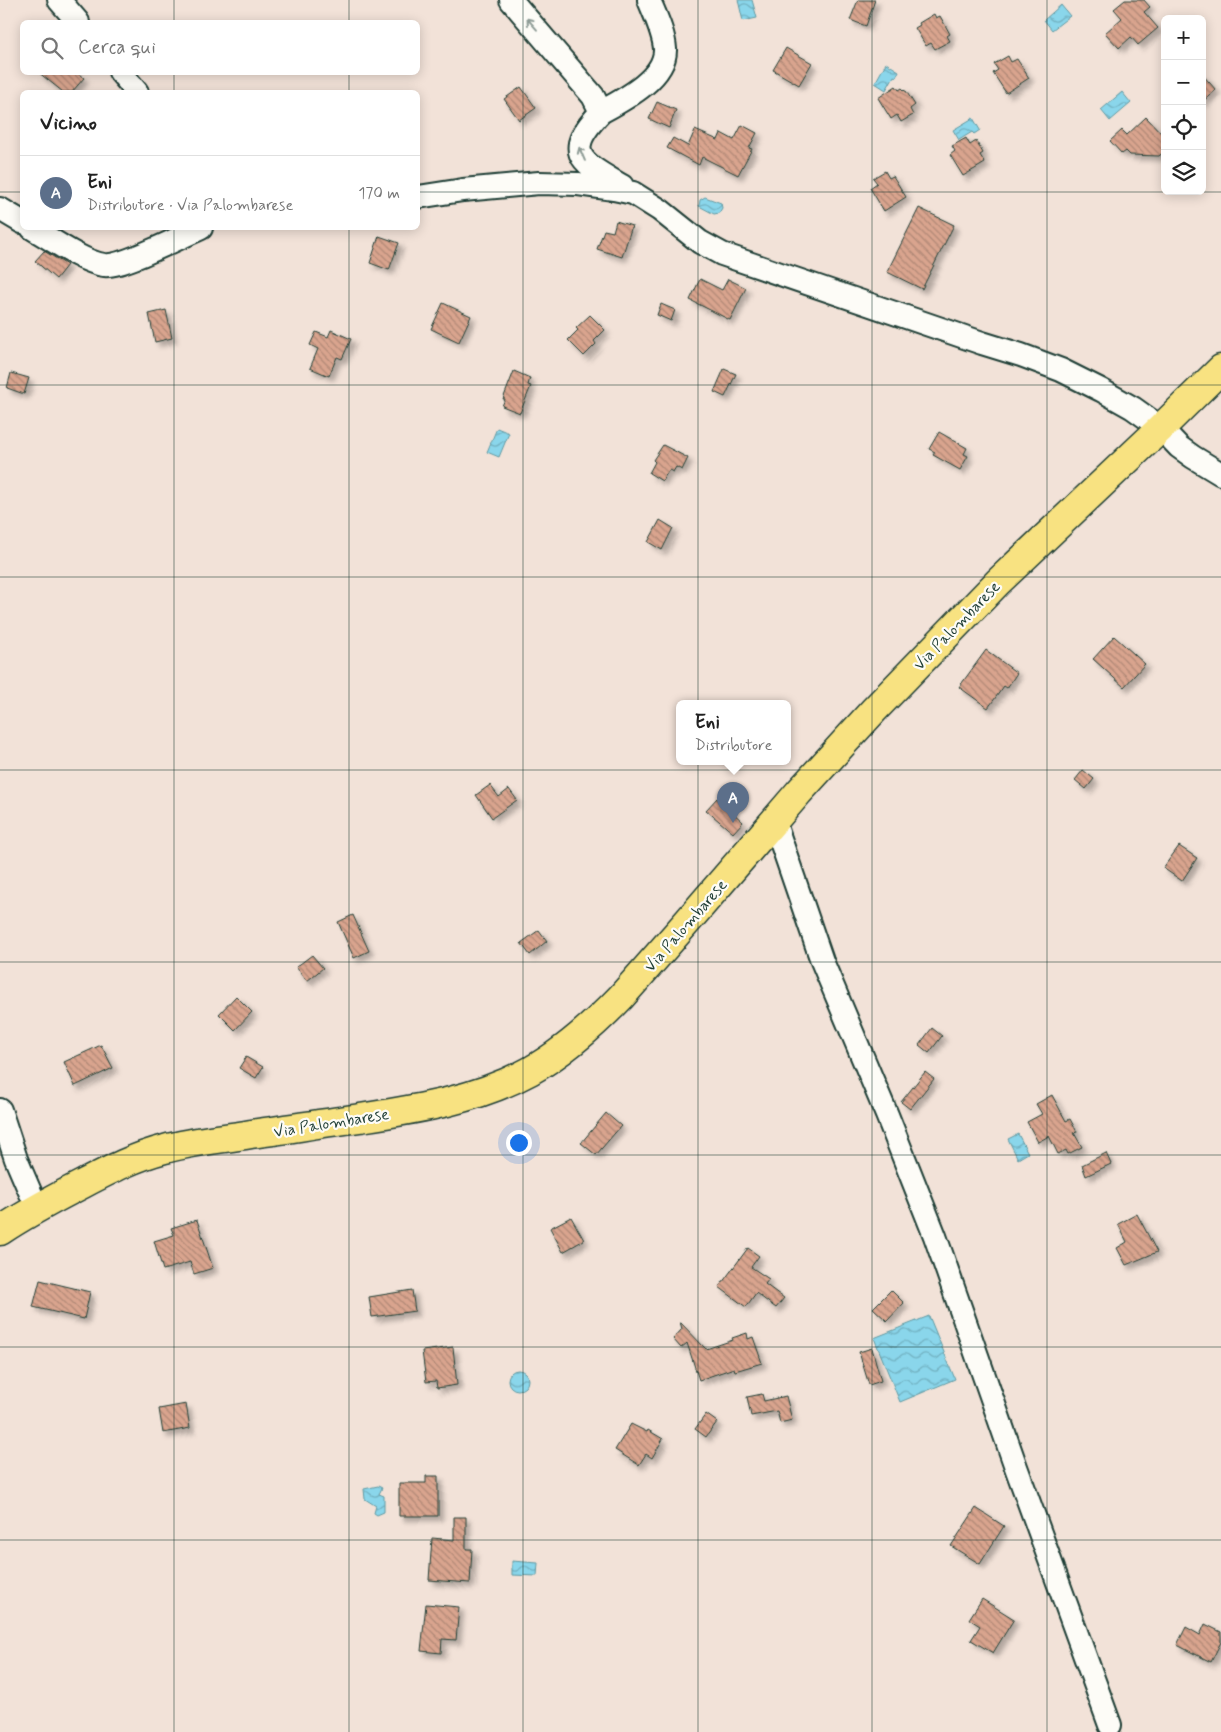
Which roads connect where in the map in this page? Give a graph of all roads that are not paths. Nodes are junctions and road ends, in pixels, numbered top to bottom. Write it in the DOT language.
graph roads {
  1 [pos="59,0"];
  2 [pos="511,0"];
  3 [pos="649,0"];
  4 [pos="76,20"];
  5 [pos="123,75"];
  6 [pos="135,90"];
  7 [pos="601,112"];
  8 [pos="633,193"];
  9 [pos="420,196"];
  10 [pos="0,209"];
  11 [pos="20,221"];
  12 [pos="36,230"];
  13 [pos="196,230"];
  14 [pos="1221,369"];
  15 [pos="1162,428"];
  16 [pos="1221,474"];
  17 [pos="774,820"];
  18 [pos="0,1110"];
  19 [pos="37,1208"];
  20 [pos="2,1226"];
  21 [pos="1110,1725"];
  1 -- 4 [label="street"];
  7 -- 2 [label="street, one-way"];
  3 -- 7 [label="street"];
  5 -- 6 [label="street"];
  8 -- 7 [label="street, one-way"];
  8 -- 9 [label="street"];
  8 -- 15 [label="street"];
  10 -- 11 [label="street"];
  12 -- 13 [label="street"];
  14 -- 15 [label="main road, Via Palombarese"];
  15 -- 16 [label="street"];
  15 -- 17 [label="main road, Via Palombarese"];
  17 -- 19 [label="main road, Via Palombarese"];
  17 -- 21 [label="street"];
  18 -- 19 [label="street"];
  19 -- 20 [label="main road, Via Palombarese"];
}
